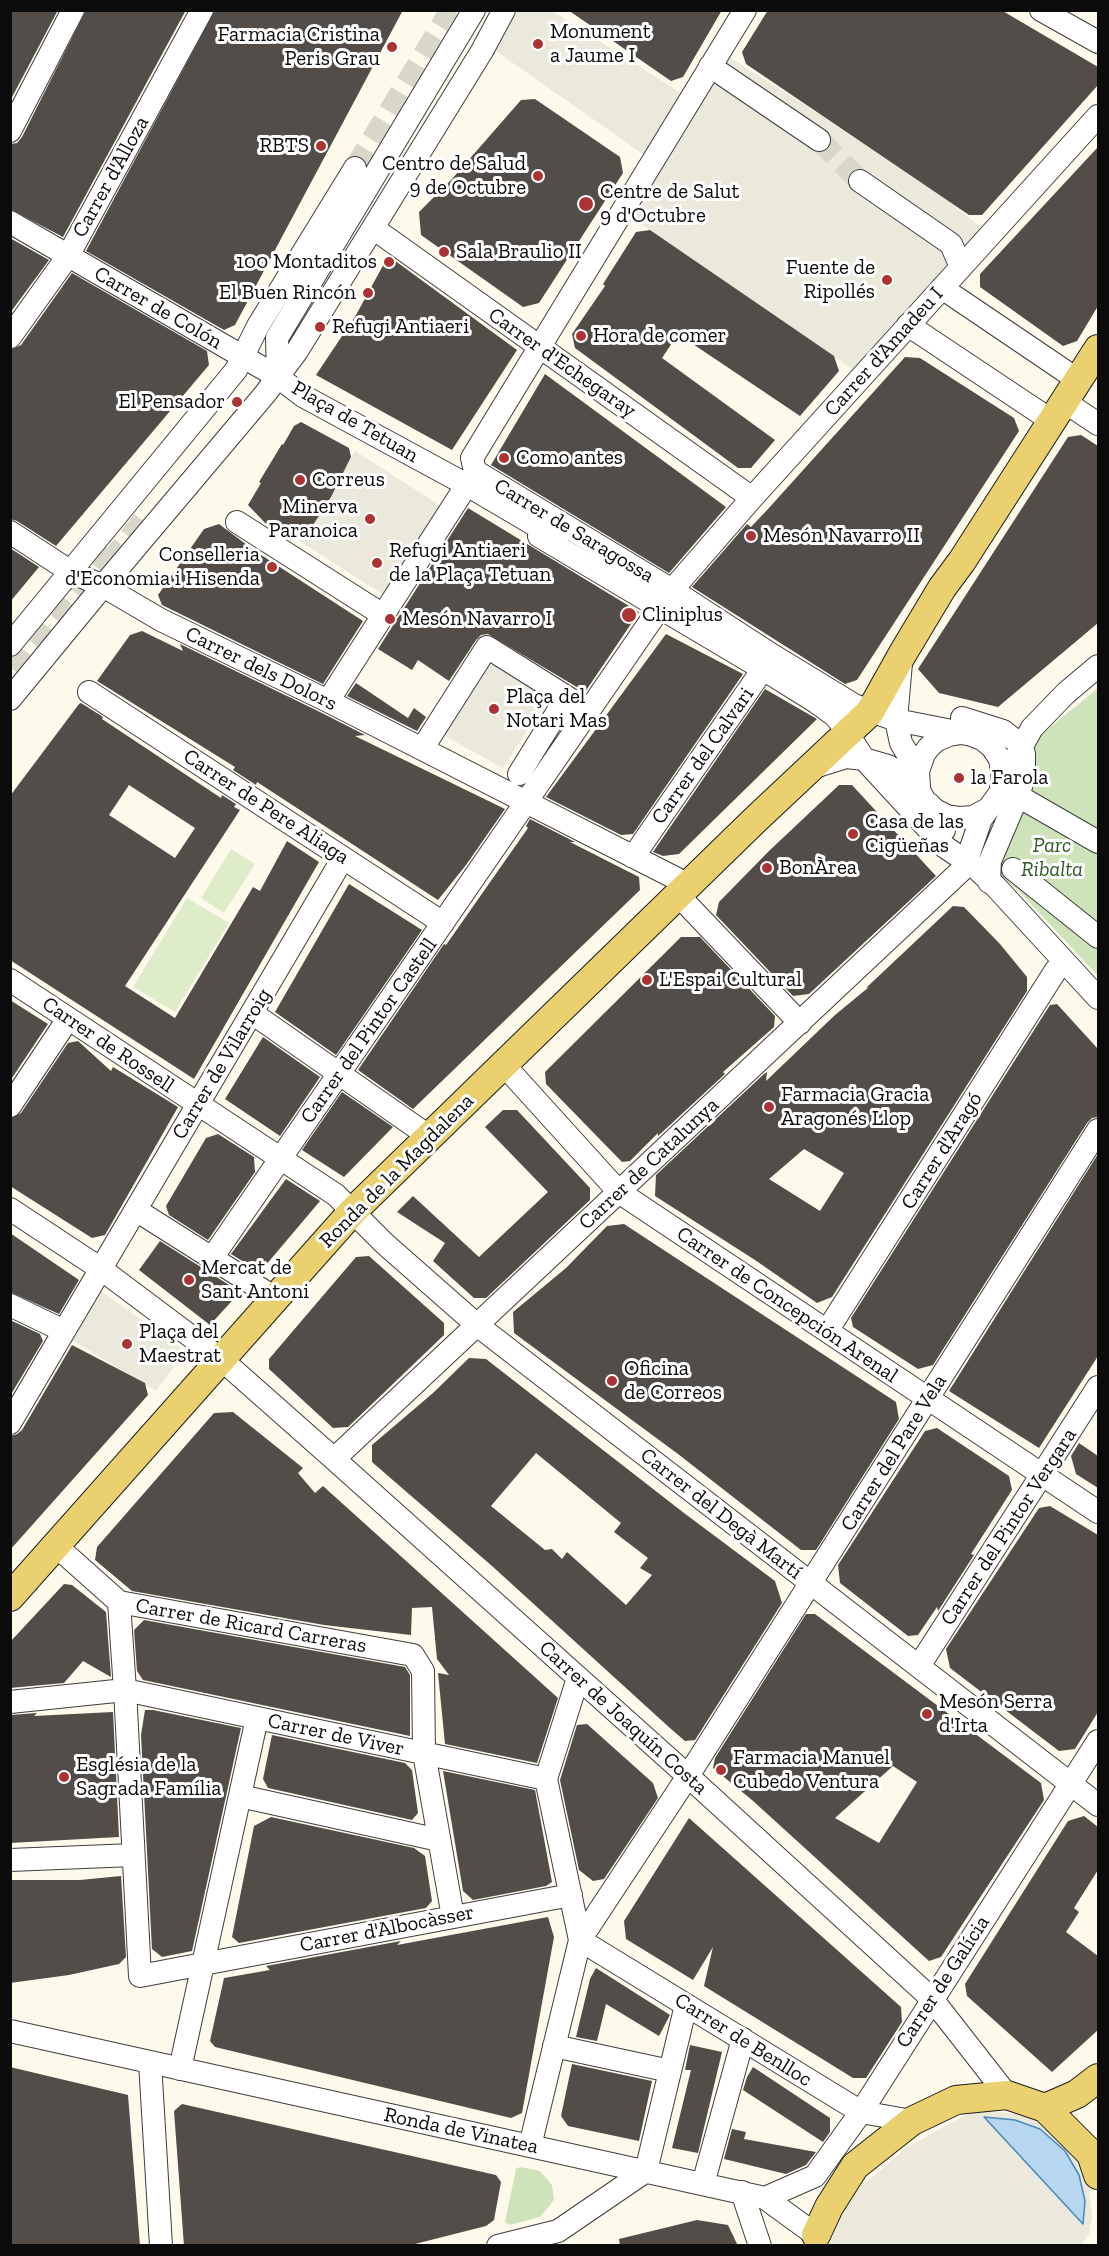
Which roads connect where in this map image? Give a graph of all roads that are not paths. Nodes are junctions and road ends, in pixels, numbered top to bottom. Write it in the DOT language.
graph roads {
  1 [pos="73,10"];
  2 [pos="202,10"];
  3 [pos="474,10"];
  4 [pos="504,10"];
  5 [pos="745,10"];
  6 [pos="1041,10"];
  7 [pos="1098,42"];
  8 [pos="711,66"];
  9 [pos="1098,116"];
  10 [pos="10,131"];
  11 [pos="819,140"];
  12 [pos="356,168"];
  13 [pos="860,181"];
  14 [pos="10,222"];
  15 [pos="373,228"];
  16 [pos="68,256"];
  17 [pos="961,267"];
  18 [pos="942,288"];
  19 [pos="290,296"];
  20 [pos="319,315"];
  21 [pos="908,325"];
  22 [pos="10,337"];
  23 [pos="540,346"];
  24 [pos="1098,349"];
  25 [pos="243,357"];
  26 [pos="278,377"];
  27 [pos="1065,401"];
  28 [pos="203,411"];
  29 [pos="1098,424"];
  30 [pos="230,436"];
  31 [pos="171,450"];
  32 [pos="199,472"];
  33 [pos="469,476"];
  34 [pos="752,498"];
  35 [pos="237,522"];
  36 [pos="10,532"];
  37 [pos="71,572"];
  38 [pos="103,586"];
  39 [pos="665,600"];
  40 [pos="383,615"];
  41 [pos="10,645"];
  42 [pos="768,662"];
  43 [pos="1098,666"];
  44 [pos="89,692"];
  45 [pos="10,699"];
  46 [pos="328,701"];
  47 [pos="587,714"];
  48 [pos="887,714"];
  49 [pos="848,733"];
  50 [pos="961,733"];
  51 [pos="557,734"];
  52 [pos="1021,745"];
  53 [pos="422,749"];
  54 [pos="864,759"];
  55 [pos="810,768"];
  56 [pos="519,774"];
  57 [pos="921,786"];
  58 [pos="521,800"];
  59 [pos="1001,800"];
  60 [pos="1098,842"];
  61 [pos="633,857"];
  62 [pos="343,858"];
  63 [pos="964,863"];
  64 [pos="1013,869"];
  65 [pos="990,882"];
  66 [pos="683,890"];
  67 [pos="443,923"];
  68 [pos="1098,936"];
  69 [pos="1056,970"];
  70 [pos="10,980"];
  71 [pos="1098,998"];
  72 [pos="252,1013"];
  73 [pos="1098,1016"];
  74 [pos="68,1019"];
  75 [pos="800,1023"];
  76 [pos="504,1065"];
  77 [pos="339,1074"];
  78 [pos="198,1105"];
  79 [pos="10,1106"];
  80 [pos="1098,1130"];
  81 [pos="430,1137"];
  82 [pos="281,1159"];
  83 [pos="619,1192"];
  84 [pos="10,1209"];
  85 [pos="136,1210"];
  86 [pos="352,1212"];
  87 [pos="212,1258"];
  88 [pos="101,1269"];
  89 [pos="275,1298"];
  90 [pos="10,1305"];
  91 [pos="477,1325"];
  92 [pos="64,1331"];
  93 [pos="827,1331"];
  94 [pos="221,1359"];
  95 [pos="1098,1387"];
  96 [pos="928,1399"];
  97 [pos="10,1423"];
  98 [pos="334,1459"];
  99 [pos="1043,1475"];
  100 [pos="1098,1512"];
  101 [pos="55,1545"];
  102 [pos="811,1583"];
  103 [pos="10,1597"];
  104 [pos="119,1602"];
  105 [pos="919,1666"];
  106 [pos="578,1678"];
  107 [pos="125,1690"];
  108 [pos="10,1702"];
  109 [pos="257,1718"];
  110 [pos="1098,1741"];
  111 [pos="424,1753"];
  112 [pos="688,1776"];
  113 [pos="546,1779"];
  114 [pos="1071,1784"];
  115 [pos="240,1796"];
  116 [pos="1098,1805"];
  117 [pos="439,1840"];
  118 [pos="133,1855"];
  119 [pos="10,1860"];
  120 [pos="571,1895"];
  121 [pos="453,1917"];
  122 [pos="580,1940"];
  123 [pos="203,1964"];
  124 [pos="932,1999"];
  125 [pos="686,2005"];
  126 [pos="10,2031"];
  127 [pos="743,2039"];
  128 [pos="554,2046"];
  129 [pos="150,2062"];
  130 [pos="180,2068"];
  131 [pos="670,2071"];
  132 [pos="1098,2078"];
  133 [pos="1007,2095"];
  134 [pos="1045,2108"];
  135 [pos="861,2112"];
  136 [pos="912,2121"];
  137 [pos="530,2146"];
  138 [pos="1096,2154"];
  139 [pos="646,2171"];
  140 [pos="703,2184"];
  141 [pos="742,2192"];
  142 [pos="765,2198"];
  143 [pos="816,2241"];
  144 [pos="161,2246"];
  145 [pos="498,2246"];
  146 [pos="760,2246"];
  1 -- 10 [label="street"];
  2 -- 16 [label="street, Carrer d'Alloza"];
  3 -- 19 [label="street"];
  4 -- 15 [label="street"];
  5 -- 8 [label="street"];
  6 -- 7 [label="street"];
  8 -- 11 [label="street"];
  8 -- 23 [label="street"];
  9 -- 17 [label="street, Carrer d'Amadeu I"];
  12 -- 19 [label="street"];
  13 -- 17 [label="street"];
  14 -- 16 [label="street, Carrer de Colón"];
  15 -- 20 [label="street"];
  15 -- 23 [label="street, Carrer d'Echegaray"];
  16 -- 22 [label="street, Carrer d'Alloza"];
  16 -- 25 [label="street, Carrer de Colón"];
  17 -- 18 [label="street, Carrer d'Amadeu I"];
  18 -- 21 [label="street, Carrer d'Amadeu I"];
  18 -- 27 [label="street"];
  19 -- 20 [label="street"];
  19 -- 25 [label="street"];
  19 -- 26 [label="street"];
  20 -- 26 [label="street"];
  21 -- 27 [label="street"];
  21 -- 34 [label="street, Carrer d'Amadeu I"];
  23 -- 33 [label="street"];
  23 -- 34 [label="street, Carrer d'Echegaray"];
  24 -- 27 [label="main road, Ronda de la Magdalena"];
  25 -- 26 [label="street, Carrer de Colón"];
  25 -- 28 [label="street"];
  26 -- 30 [label="street"];
  26 -- 33 [label="street, Plaça de Tetuan"];
  27 -- 29 [label="street"];
  27 -- 48 [label="main road, Ronda de la Magdalena"];
  28 -- 30 [label="street"];
  28 -- 31 [label="street"];
  30 -- 32 [label="street"];
  31 -- 32 [label="street"];
  31 -- 37 [label="street"];
  32 -- 38 [label="street"];
  33 -- 39 [label="street, Carrer de Saragossa"];
  33 -- 40 [label="street"];
  34 -- 39 [label="street, Carrer d'Amadeu I"];
  35 -- 40 [label="street"];
  36 -- 37 [label="street, Carrer dels Dolors"];
  37 -- 38 [label="street, Carrer dels Dolors"];
  37 -- 41 [label="street"];
  38 -- 45 [label="street"];
  38 -- 46 [label="street, Carrer dels Dolors"];
  39 -- 42 [label="street, Carrer de Saragossa"];
  39 -- 47 [label="street, Carrer d'Amadeu I"];
  40 -- 46 [label="street"];
  42 -- 48 [label="street, Carrer de Saragossa"];
  42 -- 49 [label="street, Carrer de Saragossa"];
  42 -- 61 [label="street, Carrer del Calvari"];
  43 -- 52 [label="street"];
  44 -- 62 [label="street, Carrer de Pere Aliaga"];
  46 -- 53 [label="street, Carrer dels Dolors"];
  47 -- 53 [label="street"];
  47 -- 56 [label="street"];
  47 -- 58 [label="street, Carrer d'Amadeu I"];
  48 -- 49 [label="main road, Ronda de la Magdalena"];
  48 -- 50 [label="street"];
  48 -- 52 [label="street"];
  48 -- 57 [label="street"];
  49 -- 54 [label="street, Carrer de Saragossa"];
  49 -- 55 [label="main road, Ronda de la Magdalena"];
  50 -- 57 [label="street"];
  50 -- 59 [label="street"];
  51 -- 58 [label="street"];
  52 -- 59 [label="street"];
  53 -- 58 [label="street"];
  54 -- 55 [label="street, Ronda de la Magdalena"];
  54 -- 57 [label="street"];
  54 -- 63 [label="street, Carrer de Saragossa"];
  55 -- 66 [label="main road, Ronda de la Magdalena"];
  57 -- 59 [label="street"];
  57 -- 63 [label="street"];
  58 -- 61 [label="street"];
  58 -- 67 [label="street, Carrer del Pintor Castell"];
  59 -- 60 [label="street"];
  59 -- 63 [label="street"];
  59 -- 65 [label="street"];
  61 -- 66 [label="street"];
  62 -- 67 [label="street, Carrer de Pere Aliaga"];
  62 -- 72 [label="street, Carrer de Vilarroig"];
  63 -- 65 [label="street"];
  63 -- 69 [label="street"];
  63 -- 75 [label="street, Carrer de Catalunya"];
  64 -- 68 [label="street"];
  65 -- 71 [label="street"];
  66 -- 75 [label="street"];
  66 -- 76 [label="main road, Ronda de la Magdalena"];
  67 -- 77 [label="street, Carrer del Pintor Castell"];
  69 -- 73 [label="street"];
  69 -- 93 [label="street, Carrer d'Aragó"];
  70 -- 74 [label="street, Carrer de Rossell"];
  72 -- 77 [label="street"];
  72 -- 78 [label="street, Carrer de Vilarroig"];
  74 -- 78 [label="street, Carrer de Rossell"];
  74 -- 79 [label="street"];
  75 -- 83 [label="street, Carrer de Catalunya"];
  76 -- 81 [label="main road, Ronda de la Magdalena"];
  76 -- 83 [label="street, Carrer de Concepción Arenal"];
  77 -- 81 [label="street"];
  77 -- 82 [label="street, Carrer del Pintor Castell"];
  78 -- 82 [label="street, Carrer de Rossell"];
  78 -- 85 [label="street, Carrer de Vilarroig"];
  80 -- 96 [label="street, Carrer del Pare Vela"];
  81 -- 86 [label="main road, Ronda de la Magdalena"];
  82 -- 86 [label="street, Carrer de Rossell"];
  82 -- 87 [label="street, Carrer del Pintor Castell"];
  83 -- 91 [label="street, Carrer de Catalunya"];
  83 -- 93 [label="street, Carrer de Concepción Arenal"];
  84 -- 88 [label="street"];
  85 -- 87 [label="street"];
  85 -- 88 [label="street, Carrer de Vilarroig"];
  86 -- 89 [label="main road, Ronda de la Magdalena"];
  86 -- 91 [label="street, Carrer del Degà Martí"];
  87 -- 89 [label="street"];
  88 -- 92 [label="street"];
  88 -- 94 [label="street"];
  89 -- 94 [label="main road, Ronda de la Magdalena"];
  90 -- 92 [label="street"];
  91 -- 98 [label="street, Carrer de Catalunya"];
  91 -- 102 [label="street, Carrer del Degà Martí"];
  92 -- 97 [label="street"];
  93 -- 96 [label="street, Carrer de Concepción Arenal"];
  94 -- 98 [label="street, Carrer de Joaquín Costa"];
  94 -- 101 [label="main road, Ronda de la Magdalena"];
  95 -- 99 [label="street, Carrer del Pintor Vergara"];
  96 -- 99 [label="street, Carrer de Concepción Arenal"];
  96 -- 102 [label="street, Carrer del Pare Vela"];
  98 -- 106 [label="street, Carrer de Joaquín Costa"];
  99 -- 100 [label="street, Carrer de Concepción Arenal"];
  99 -- 105 [label="street, Carrer del Pintor Vergara"];
  101 -- 103 [label="main road, Ronda de la Magdalena"];
  101 -- 104 [label="street, Carrer de Ricard Carreras"];
  102 -- 105 [label="street, Carrer del Degà Martí"];
  102 -- 112 [label="street, Carrer del Pare Vela"];
  104 -- 107 [label="street"];
  104 -- 111 [label="street, Carrer de Ricard Carreras"];
  105 -- 114 [label="street, Carrer del Degà Martí"];
  106 -- 112 [label="street, Carrer de Joaquín Costa"];
  106 -- 113 [label="street"];
  107 -- 108 [label="street, Carrer de Viver"];
  107 -- 109 [label="street, Carrer de Viver"];
  107 -- 118 [label="street"];
  109 -- 111 [label="street, Carrer de Viver"];
  109 -- 115 [label="street"];
  110 -- 114 [label="street, Carrer de Galícia"];
  111 -- 113 [label="street, Carrer de Viver"];
  111 -- 117 [label="street"];
  112 -- 122 [label="street"];
  112 -- 124 [label="street, Carrer de Joaquín Costa"];
  113 -- 120 [label="street"];
  114 -- 116 [label="street, Carrer del Degà Martí"];
  114 -- 124 [label="street, Carrer de Galícia"];
  115 -- 117 [label="street"];
  115 -- 123 [label="street"];
  117 -- 121 [label="street"];
  118 -- 119 [label="street"];
  118 -- 123 [label="street"];
  120 -- 121 [label="street, Carrer d'Albocàsser"];
  120 -- 122 [label="street"];
  121 -- 123 [label="street, Carrer d'Albocàsser"];
  122 -- 125 [label="street, Carrer de Benlloc"];
  122 -- 128 [label="street"];
  123 -- 130 [label="street"];
  124 -- 133 [label="street, Carrer de Joaquín Costa"];
  124 -- 135 [label="street, Carrer de Galícia"];
  125 -- 127 [label="street, Carrer de Benlloc"];
  125 -- 131 [label="street"];
  126 -- 129 [label="street, Ronda de Vinatea"];
  127 -- 135 [label="street, Carrer de Benlloc"];
  127 -- 140 [label="street"];
  128 -- 131 [label="street"];
  128 -- 137 [label="street"];
  129 -- 130 [label="street, Ronda de Vinatea"];
  129 -- 144 [label="street"];
  130 -- 137 [label="street, Ronda de Vinatea"];
  131 -- 139 [label="street"];
  132 -- 134 [label="main road"];
  133 -- 134 [label="main road"];
  133 -- 136 [label="main road"];
  134 -- 138 [label="main road"];
  135 -- 136 [label="street, Carrer de Benlloc"];
  135 -- 142 [label="street, Carrer de Galícia"];
  136 -- 143 [label="main road"];
  137 -- 139 [label="street, Ronda de Vinatea"];
  139 -- 140 [label="street, Ronda de Vinatea"];
  139 -- 145 [label="street"];
  140 -- 141 [label="street, Ronda de Vinatea"];
  141 -- 142 [label="street, Ronda de Vinatea"];
  141 -- 146 [label="street"];
  142 -- 143 [label="street, Ronda de Vinatea"];
}
